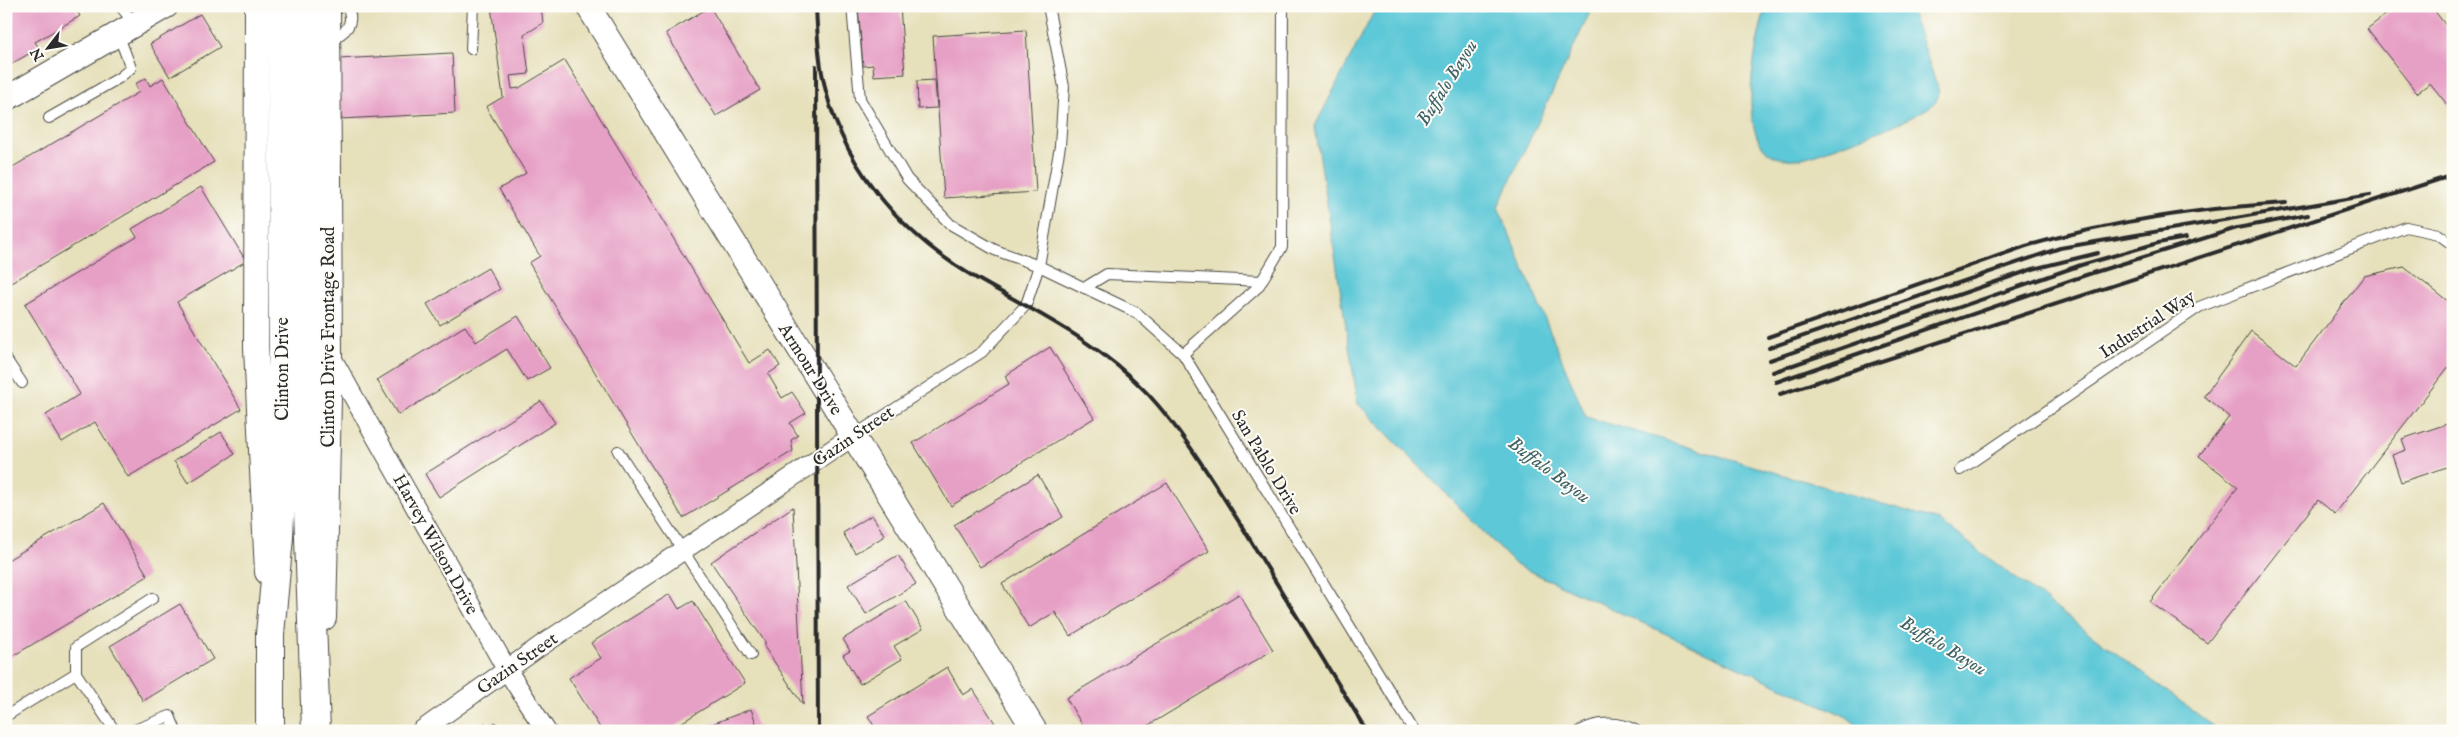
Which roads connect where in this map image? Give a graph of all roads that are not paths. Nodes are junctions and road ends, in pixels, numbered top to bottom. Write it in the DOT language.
graph roads {
  1 [pos="120,6"];
  2 [pos="166,6"];
  3 [pos="257,6"];
  4 [pos="282,6"];
  5 [pos="304,6"];
  6 [pos="328,6"];
  7 [pos="347,6"];
  8 [pos="473,6"];
  9 [pos="588,6"];
  10 [pos="852,6"];
  11 [pos="1048,6"];
  12 [pos="1282,6"];
  13 [pos="127,29"];
  14 [pos="305,43"];
  15 [pos="471,49"];
  16 [pos="6,100"];
  17 [pos="49,118"];
  18 [pos="2453,245"];
  19 [pos="1039,266"];
  20 [pos="1262,281"];
  21 [pos="1084,288"];
  22 [pos="1183,354"];
  23 [pos="330,355"];
  24 [pos="6,359"];
  25 [pos="22,382"];
  26 [pos="853,436"];
  27 [pos="618,451"];
  28 [pos="1960,470"];
  29 [pos="683,551"];
  30 [pos="153,598"];
  31 [pos="270,634"];
  32 [pos="751,655"];
  33 [pos="315,667"];
  34 [pos="507,670"];
  35 [pos="76,673"];
  36 [pos="6,716"];
  37 [pos="1583,730"];
  38 [pos="115,731"];
  39 [pos="132,731"];
  40 [pos="176,731"];
  41 [pos="270,731"];
  42 [pos="316,731"];
  43 [pos="421,731"];
  44 [pos="546,731"];
  45 [pos="1034,731"];
  46 [pos="1414,731"];
  47 [pos="1637,731"];
  1 -- 13 [label="lane"];
  2 -- 13 [label="street"];
  3 -- 31 [label="street"];
  4 -- 14 [label="main road, Clinton Drive"];
  5 -- 14 [label="main road, Clinton Drive"];
  6 -- 14 [label="street, Clinton Drive Frontage Road"];
  7 -- 14 [label="lane"];
  8 -- 15 [label="lane"];
  9 -- 26 [label="street, Armour Drive"];
  10 -- 19 [label="lane, San Pablo Drive"];
  11 -- 19 [label="lane, Gazin Street"];
  12 -- 20 [label="lane"];
  13 -- 16 [label="street"];
  13 -- 17 [label="lane"];
  14 -- 23 [label="street, Clinton Drive Frontage Road"];
  14 -- 31 [label="main road, Clinton Drive"];
  14 -- 33 [label="main road, Clinton Drive"];
  18 -- 28 [label="lane, Industrial Way"];
  19 -- 21 [label="lane, San Pablo Drive"];
  19 -- 26 [label="lane, Gazin Street"];
  20 -- 21 [label="lane"];
  20 -- 22 [label="lane"];
  21 -- 22 [label="lane, San Pablo Drive"];
  22 -- 46 [label="lane, San Pablo Drive"];
  23 -- 33 [label="street, Clinton Drive Frontage Road"];
  23 -- 34 [label="street, Harvey Wilson Drive"];
  24 -- 25 [label="lane"];
  26 -- 29 [label="street, Gazin Street"];
  26 -- 45 [label="street, Armour Drive"];
  27 -- 29 [label="lane"];
  29 -- 32 [label="lane"];
  29 -- 34 [label="street, Gazin Street"];
  30 -- 35 [label="lane"];
  31 -- 41 [label="main road, Clinton Drive"];
  33 -- 42 [label="main road, Clinton Drive"];
  34 -- 43 [label="street, Gazin Street"];
  34 -- 44 [label="street, Harvey Wilson Drive"];
  35 -- 36 [label="lane"];
  35 -- 38 [label="lane"];
  37 -- 47 [label="lane"];
  39 -- 40 [label="lane"];
}
